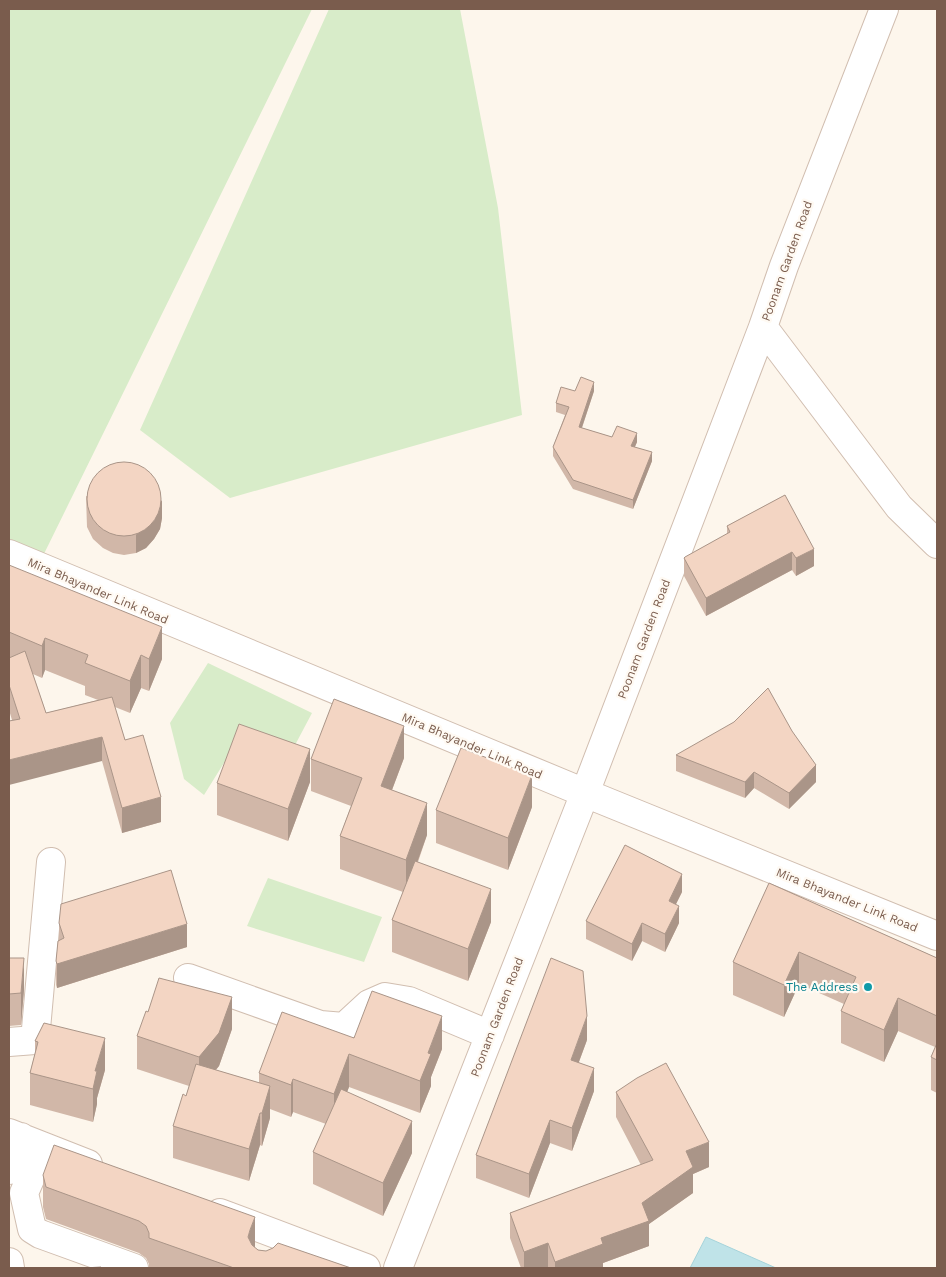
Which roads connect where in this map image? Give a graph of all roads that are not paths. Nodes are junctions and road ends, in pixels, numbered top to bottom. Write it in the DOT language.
graph roads {
  1 [pos="884,9"];
  2 [pos="763,327"];
  3 [pos="937,544"];
  4 [pos="9,554"];
  5 [pos="585,793"];
  6 [pos="51,862"];
  7 [pos="937,936"];
  8 [pos="188,978"];
  9 [pos="490,1035"];
  10 [pos="9,1042"];
  11 [pos="24,1139"];
  12 [pos="9,1170"];
  13 [pos="109,1172"];
  14 [pos="193,1203"];
  15 [pos="278,1235"];
  16 [pos="268,1260"];
  17 [pos="9,1262"];
  18 [pos="10,1268"];
  19 [pos="134,1268"];
  20 [pos="366,1268"];
  21 [pos="398,1268"];
  1 -- 2 [label="street, Poonam Garden Road"];
  2 -- 3 [label="street"];
  2 -- 5 [label="street, Poonam Garden Road"];
  4 -- 5 [label="street, Mira Bhayander Link Road"];
  5 -- 7 [label="street, Mira Bhayander Link Road"];
  5 -- 9 [label="street, Poonam Garden Road"];
  6 -- 10 [label="street"];
  8 -- 9 [label="street"];
  9 -- 21 [label="street, Poonam Garden Road"];
  11 -- 12 [label="street"];
  11 -- 13 [label="street"];
  11 -- 19 [label="street"];
  14 -- 15 [label="street"];
  15 -- 16 [label="street"];
  15 -- 20 [label="street"];
  17 -- 18 [label="street"];
}
